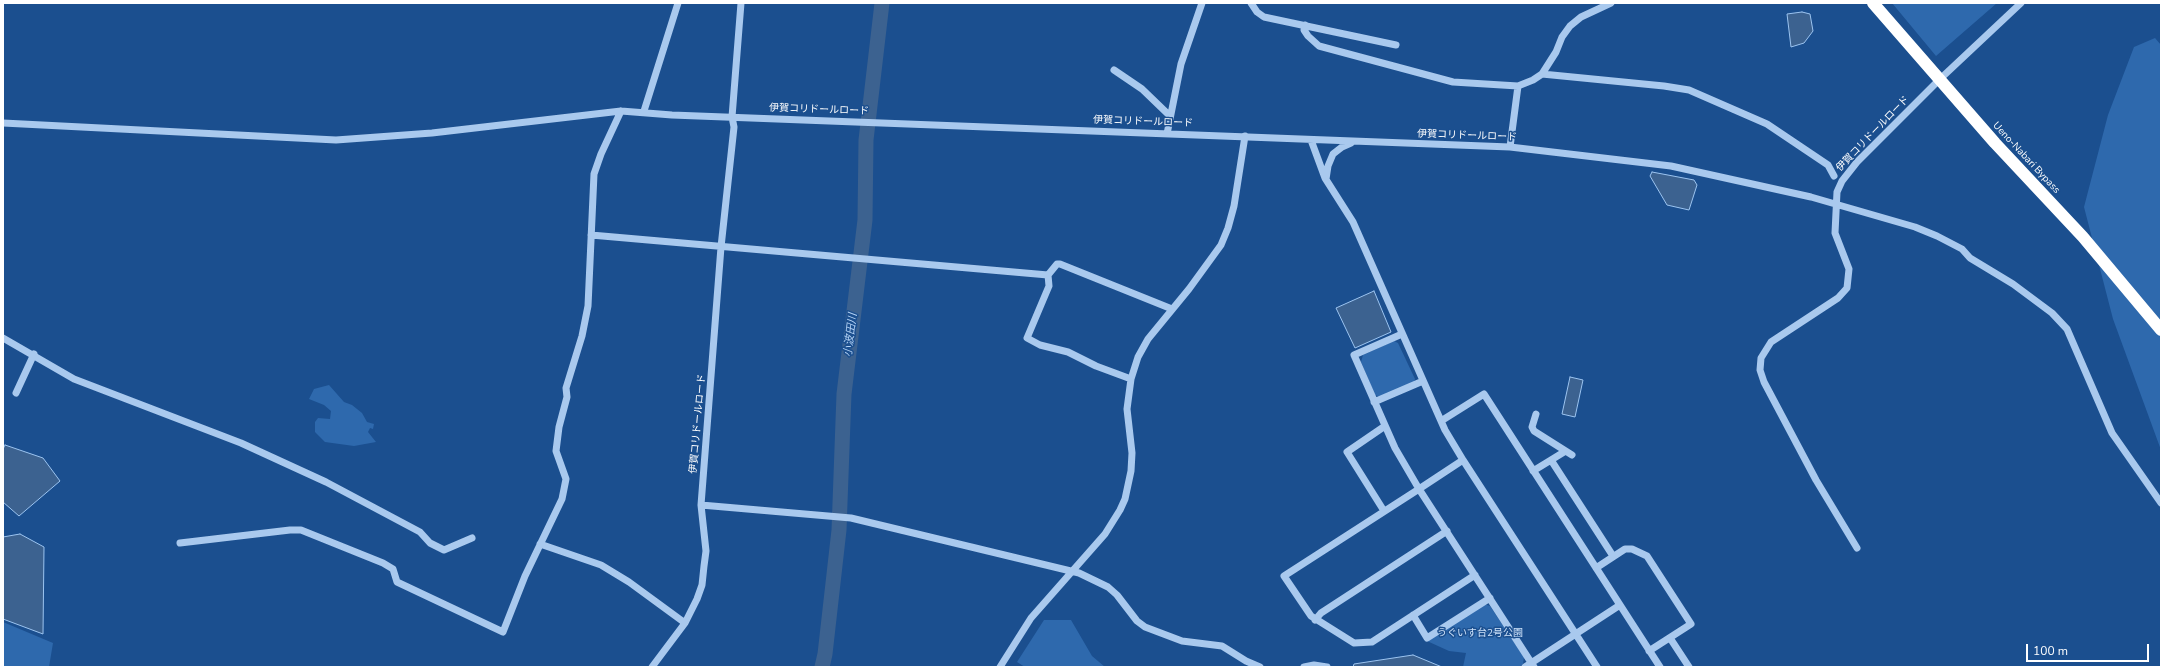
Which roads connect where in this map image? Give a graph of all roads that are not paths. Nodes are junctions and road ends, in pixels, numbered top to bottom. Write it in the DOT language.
graph roads {
  1 [pos="678,3"];
  2 [pos="741,3"];
  3 [pos="1202,3"];
  4 [pos="1251,3"];
  5 [pos="1611,3"];
  6 [pos="1873,3"];
  7 [pos="2021,3"];
  8 [pos="1305,24"];
  9 [pos="1396,45"];
  10 [pos="1114,70"];
  11 [pos="1542,74"];
  12 [pos="1939,80"];
  13 [pos="1518,86"];
  14 [pos="621,111"];
  15 [pos="644,111"];
  16 [pos="1170,116"];
  17 [pos="732,117"];
  18 [pos="3,123"];
  19 [pos="1167,134"];
  20 [pos="1245,136"];
  21 [pos="1310,140"];
  22 [pos="1355,142"];
  23 [pos="1510,147"];
  24 [pos="1834,176"];
  25 [pos="1328,184"];
  26 [pos="1836,205"];
  27 [pos="591,235"];
  28 [pos="721,247"];
  29 [pos="1048,275"];
  30 [pos="1172,309"];
  31 [pos="2161,330"];
  32 [pos="1402,334"];
  33 [pos="3,338"];
  34 [pos="34,354"];
  35 [pos="1131,379"];
  36 [pos="1423,381"];
  37 [pos="16,393"];
  38 [pos="1374,402"];
  39 [pos="1536,414"];
  40 [pos="1441,421"];
  41 [pos="1385,426"];
  42 [pos="1564,452"];
  43 [pos="1572,455"];
  44 [pos="1463,460"];
  45 [pos="1550,460"];
  46 [pos="1533,471"];
  47 [pos="1419,489"];
  48 [pos="2161,503"];
  49 [pos="701,505"];
  50 [pos="1384,511"];
  51 [pos="1447,531"];
  52 [pos="472,538"];
  53 [pos="180,543"];
  54 [pos="540,544"];
  55 [pos="1857,548"];
  56 [pos="1613,556"];
  57 [pos="1596,568"];
  58 [pos="1070,571"];
  59 [pos="1475,575"];
  60 [pos="1490,598"];
  61 [pos="1620,605"];
  62 [pos="1413,615"];
  63 [pos="1315,620"];
  64 [pos="685,623"];
  65 [pos="1576,635"];
  66 [pos="1670,638"];
  67 [pos="1649,651"];
  68 [pos="1530,666"];
  69 [pos="652,667"];
  70 [pos="1000,667"];
  71 [pos="1260,667"];
  72 [pos="1304,667"];
  73 [pos="1327,667"];
  74 [pos="1597,667"];
  75 [pos="1660,667"];
  76 [pos="1689,667"];
  1 -- 15 [label="street"];
  2 -- 17 [label="street"];
  3 -- 16 [label="street"];
  4 -- 8 [label="street"];
  5 -- 11 [label="street"];
  6 -- 12 [label="highway, Ueno-Nabari Bypass"];
  7 -- 12 [label="street, 伊賀コリドールロード"];
  8 -- 9 [label="street"];
  8 -- 13 [label="street"];
  10 -- 16 [label="street"];
  11 -- 13 [label="street"];
  11 -- 24 [label="street"];
  12 -- 26 [label="street, 伊賀コリドールロード"];
  12 -- 31 [label="highway, Ueno-Nabari Bypass"];
  13 -- 23 [label="street"];
  14 -- 15 [label="street"];
  14 -- 18 [label="street"];
  14 -- 27 [label="street"];
  15 -- 17 [label="street"];
  16 -- 19 [label="street"];
  17 -- 19 [label="street, 伊賀コリドールロード"];
  17 -- 28 [label="street, 伊賀コリドールロード"];
  19 -- 20 [label="street, 伊賀コリドールロード"];
  20 -- 21 [label="street, 伊賀コリドールロード"];
  20 -- 30 [label="street"];
  21 -- 22 [label="street, 伊賀コリドールロード"];
  21 -- 25 [label="street"];
  22 -- 23 [label="street, 伊賀コリドールロード"];
  22 -- 25 [label="street"];
  23 -- 26 [label="street, 伊賀コリドールロード"];
  25 -- 32 [label="street"];
  26 -- 48 [label="street"];
  26 -- 55 [label="street"];
  27 -- 28 [label="street"];
  27 -- 54 [label="street"];
  28 -- 29 [label="street"];
  28 -- 49 [label="street, 伊賀コリドールロード"];
  29 -- 30 [label="street"];
  29 -- 35 [label="street"];
  30 -- 35 [label="street"];
  32 -- 36 [label="street"];
  32 -- 38 [label="street"];
  33 -- 34 [label="street"];
  34 -- 37 [label="street"];
  34 -- 52 [label="street"];
  35 -- 58 [label="street"];
  36 -- 38 [label="street"];
  36 -- 40 [label="street"];
  38 -- 41 [label="street"];
  39 -- 42 [label="street"];
  40 -- 44 [label="street"];
  40 -- 46 [label="street"];
  41 -- 47 [label="street"];
  41 -- 50 [label="street"];
  42 -- 43 [label="street"];
  42 -- 45 [label="street"];
  44 -- 47 [label="street"];
  44 -- 65 [label="street"];
  45 -- 46 [label="street"];
  45 -- 56 [label="street"];
  46 -- 57 [label="street"];
  47 -- 50 [label="street"];
  47 -- 51 [label="street"];
  49 -- 58 [label="street"];
  49 -- 64 [label="street, 伊賀コリドールロード"];
  50 -- 63 [label="street"];
  51 -- 59 [label="street"];
  51 -- 63 [label="street"];
  53 -- 54 [label="street"];
  54 -- 64 [label="street"];
  56 -- 57 [label="street"];
  56 -- 66 [label="street"];
  57 -- 61 [label="street"];
  58 -- 70 [label="street"];
  58 -- 71 [label="street"];
  59 -- 60 [label="street"];
  59 -- 62 [label="street"];
  60 -- 62 [label="street"];
  60 -- 68 [label="street"];
  61 -- 65 [label="street"];
  61 -- 67 [label="street"];
  62 -- 63 [label="street"];
  64 -- 69 [label="street, 伊賀コリドールロード"];
  65 -- 68 [label="street"];
  65 -- 74 [label="street"];
  66 -- 67 [label="street"];
  66 -- 76 [label="street"];
  67 -- 75 [label="street"];
  72 -- 73 [label="street"];
}
